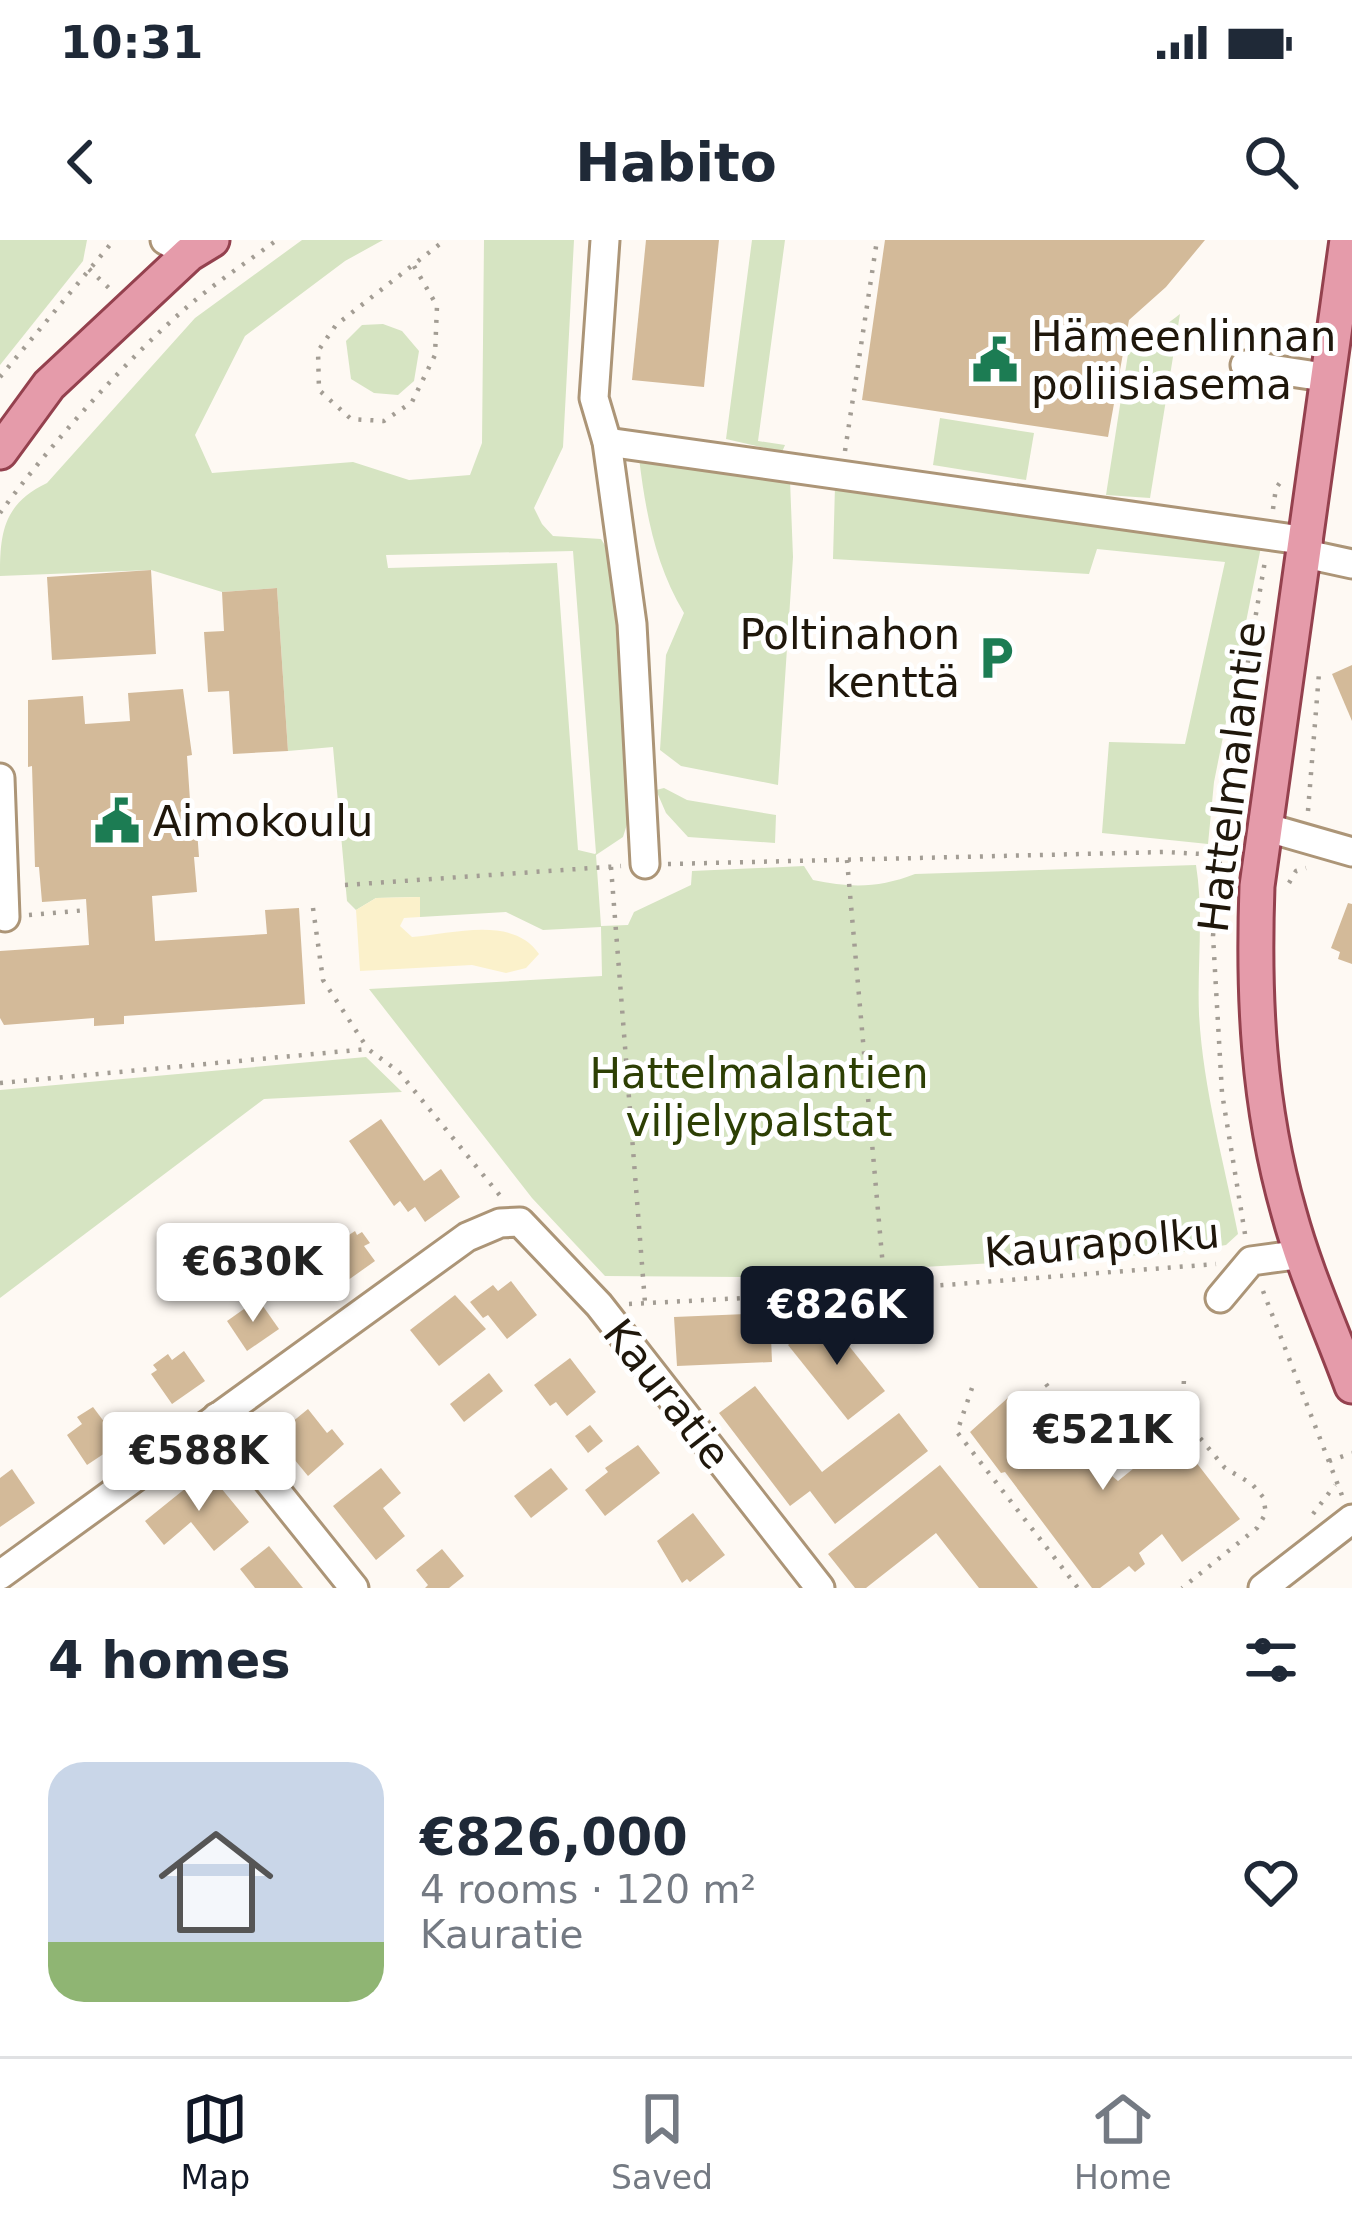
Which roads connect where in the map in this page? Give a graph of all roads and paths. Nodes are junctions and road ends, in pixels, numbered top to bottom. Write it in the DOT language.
graph roads {
  1 [pos="114,240"];
  2 [pos="277,240"];
  3 [pos="445,240"];
  4 [pos="605,240"];
  5 [pos="877,240"];
  6 [pos="1347,240"];
  7 [pos="188,245"];
  8 [pos="414,266"];
  9 [pos="1245,364"];
  10 [pos="0,377"];
  11 [pos="1330,378"];
  12 [pos="607,442"];
  13 [pos="0,452"];
  14 [pos="844,464"];
  15 [pos="0,514"];
  16 [pos="1307,547"];
  17 [pos="1352,564"];
  18 [pos="0,778"];
  19 [pos="1265,827"];
  20 [pos="1352,852"];
  21 [pos="1220,855"];
  22 [pos="847,860"];
  23 [pos="645,865"];
  24 [pos="611,867"];
  25 [pos="344,885"];
  26 [pos="313,908"];
  27 [pos="87,910"];
  28 [pos="5,917"];
  29 [pos="368,1049"];
  30 [pos="0,1083"];
  31 [pos="510,1223"];
  32 [pos="1303,1254"];
  33 [pos="1251,1261"];
  34 [pos="885,1290"];
  35 [pos="1220,1298"];
  36 [pos="645,1303"];
  37 [pos="599,1305"];
  38 [pos="1184,1378"];
  39 [pos="1046,1384"];
  40 [pos="1352,1386"];
  41 [pos="972,1388"];
  42 [pos="217,1417"];
  43 [pos="1175,1420"];
  44 [pos="1352,1453"];
  45 [pos="1329,1461"];
  46 [pos="1352,1519"];
  47 [pos="0,1575"];
  48 [pos="354,1588"];
  49 [pos="820,1588"];
  50 [pos="1078,1588"];
  51 [pos="1182,1588"];
  52 [pos="1263,1588"];
  1 -- 10 [label="path"];
  2 -- 15 [label="path"];
  3 -- 8 [label="path"];
  4 -- 12 [label="street"];
  5 -- 14 [label="path"];
  6 -- 11 [label="main road, Hattelmalantie"];
  7 -- 13 [label="main road"];
  8 -- 8 [label="path"];
  9 -- 11 [label="street"];
  11 -- 16 [label="main road, Hattelmalantie"];
  12 -- 16 [label="street"];
  12 -- 23 [label="street"];
  16 -- 17 [label="street"];
  16 -- 19 [label="main road, Hattelmalantie"];
  18 -- 28 [label="street"];
  19 -- 20 [label="street"];
  19 -- 32 [label="main road, Hattelmalantie"];
  21 -- 22 [label="path"];
  22 -- 23 [label="path"];
  22 -- 34 [label="path"];
  23 -- 24 [label="path"];
  24 -- 25 [label="path"];
  24 -- 36 [label="path"];
  26 -- 29 [label="path"];
  27 -- 28 [label="path"];
  29 -- 30 [label="path"];
  29 -- 31 [label="path"];
  31 -- 37 [label="street, Kauratie"];
  31 -- 42 [label="street"];
  32 -- 33 [label="street"];
  32 -- 40 [label="main road, Hattelmalantie"];
  33 -- 34 [label="path, Kaurapolku"];
  33 -- 35 [label="street"];
  34 -- 36 [label="path, Kaurapolku"];
  36 -- 37 [label="path, Kaurapolku"];
  37 -- 49 [label="street, Kauratie"];
  38 -- 43 [label="path"];
  39 -- 43 [label="path"];
  41 -- 50 [label="path"];
  42 -- 47 [label="street"];
  42 -- 48 [label="street"];
  43 -- 51 [label="path"];
  44 -- 45 [label="path"];
  46 -- 52 [label="street"];
}
